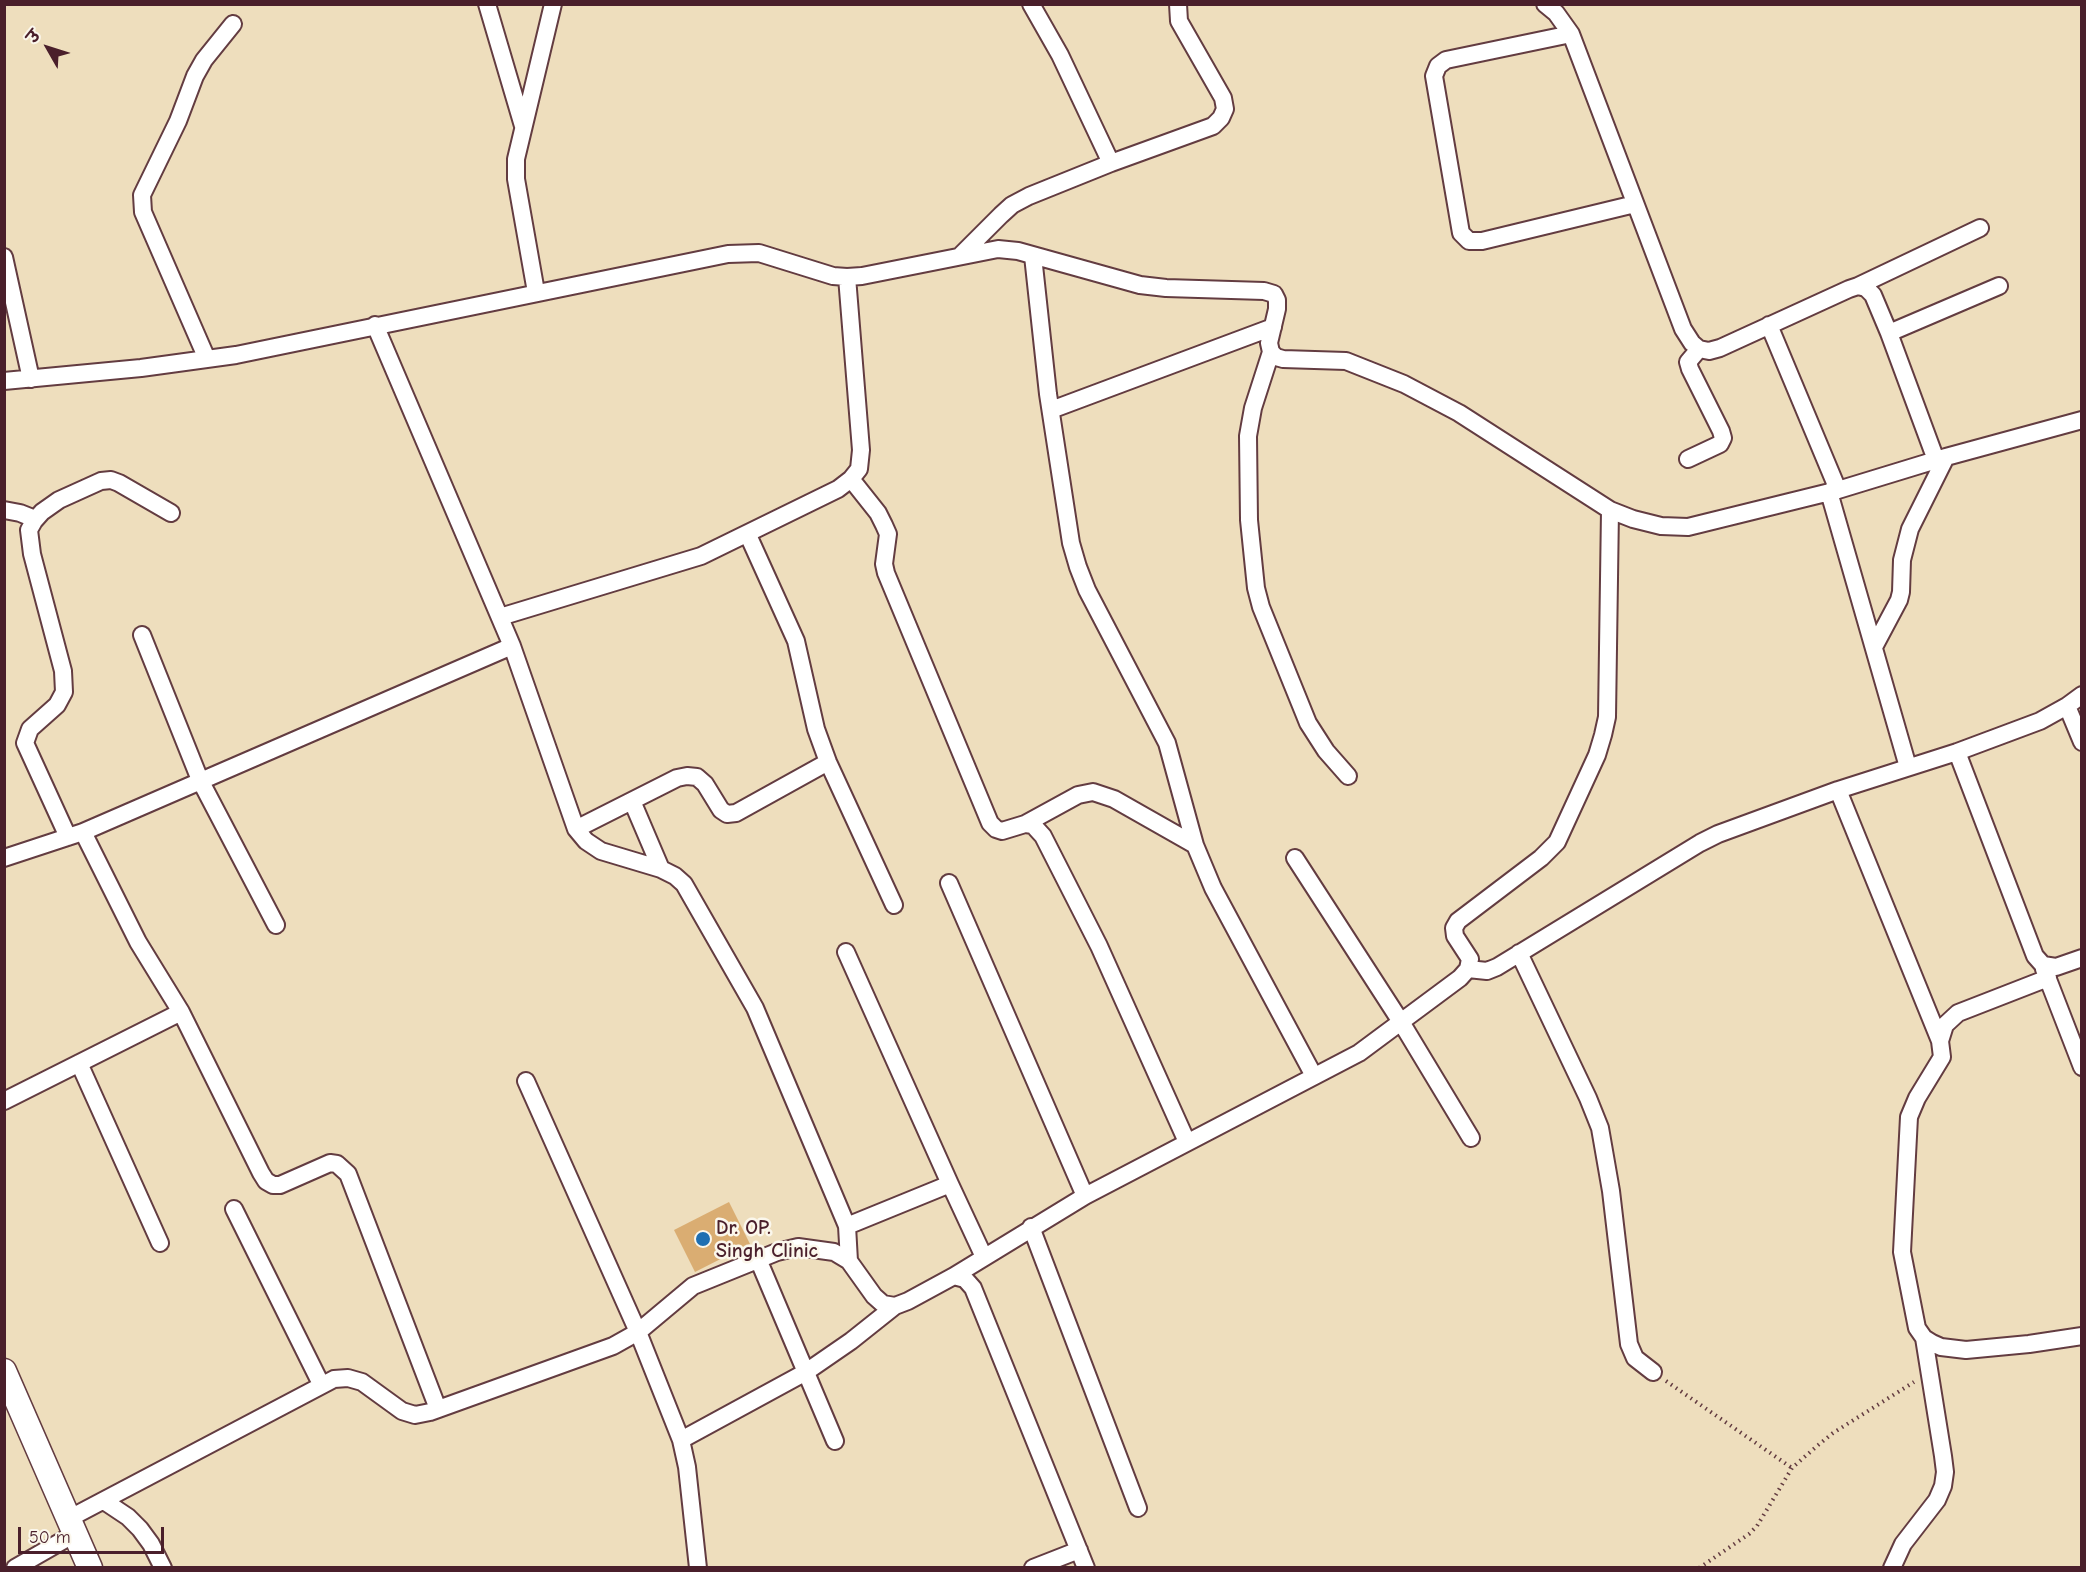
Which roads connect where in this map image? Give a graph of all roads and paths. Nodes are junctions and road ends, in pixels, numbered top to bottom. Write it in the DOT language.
graph roads {
  1 [pos="487,4"];
  2 [pos="553,4"];
  3 [pos="1031,4"];
  4 [pos="1178,4"];
  5 [pos="1545,4"];
  6 [pos="233,24"];
  7 [pos="1570,34"];
  8 [pos="523,126"];
  9 [pos="1111,162"];
  10 [pos="1635,204"];
  11 [pos="1980,228"];
  12 [pos="4,256"];
  13 [pos="960,256"];
  14 [pos="1033,256"];
  15 [pos="847,277"];
  16 [pos="1858,286"];
  17 [pos="1999,286"];
  18 [pos="536,292"];
  19 [pos="1769,325"];
  20 [pos="375,326"];
  21 [pos="1273,327"];
  22 [pos="1889,333"];
  23 [pos="1699,349"];
  24 [pos="1271,352"];
  25 [pos="207,359"];
  26 [pos="31,379"];
  27 [pos="4,381"];
  28 [pos="1051,410"];
  29 [pos="2082,420"];
  30 [pos="1688,459"];
  31 [pos="1941,459"];
  32 [pos="851,479"];
  33 [pos="1834,491"];
  34 [pos="4,510"];
  35 [pos="1610,510"];
  36 [pos="171,513"];
  37 [pos="35,519"];
  38 [pos="748,535"];
  39 [pos="500,617"];
  40 [pos="142,635"];
  41 [pos="513,646"];
  42 [pos="1874,647"];
  43 [pos="2082,695"];
  44 [pos="2067,706"];
  45 [pos="2082,742"];
  46 [pos="1957,752"];
  47 [pos="828,762"];
  48 [pos="1908,768"];
  49 [pos="1348,776"];
  50 [pos="200,780"];
  51 [pos="1838,790"];
  52 [pos="632,801"];
  53 [pos="1025,824"];
  54 [pos="576,829"];
  55 [pos="75,835"];
  56 [pos="1195,845"];
  57 [pos="4,858"];
  58 [pos="1295,858"];
  59 [pos="661,869"];
  60 [pos="949,884"];
  61 [pos="894,905"];
  62 [pos="276,925"];
  63 [pos="846,952"];
  64 [pos="1519,953"];
  65 [pos="2082,958"];
  66 [pos="1468,969"];
  67 [pos="2045,971"];
  68 [pos="181,1012"];
  69 [pos="1401,1022"];
  70 [pos="1940,1041"];
  71 [pos="79,1064"];
  72 [pos="2082,1067"];
  73 [pos="1314,1076"];
  74 [pos="526,1081"];
  75 [pos="4,1101"];
  76 [pos="1471,1138"];
  77 [pos="1187,1142"];
  78 [pos="950,1184"];
  79 [pos="1084,1196"];
  80 [pos="234,1209"];
  81 [pos="847,1226"];
  82 [pos="1031,1227"];
  83 [pos="160,1243"];
  84 [pos="984,1257"];
  85 [pos="758,1259"];
  86 [pos="849,1261"];
  87 [pos="954,1276"];
  88 [pos="896,1306"];
  89 [pos="638,1332"];
  90 [pos="2082,1336"];
  91 [pos="1924,1338"];
  92 [pos="4,1371"];
  93 [pos="806,1372"];
  94 [pos="1653,1372"];
  95 [pos="1929,1372"];
  96 [pos="321,1384"];
  97 [pos="438,1409"];
  98 [pos="681,1440"];
  99 [pos="835,1442"];
  100 [pos="1792,1468"];
  101 [pos="104,1500"];
  102 [pos="1138,1508"];
  103 [pos="73,1526"];
  104 [pos="1079,1550"];
  105 [pos="15,1568"];
  106 [pos="90,1568"];
  107 [pos="163,1568"];
  108 [pos="698,1568"];
  109 [pos="1033,1568"];
  110 [pos="1086,1568"];
  111 [pos="1699,1568"];
  112 [pos="1892,1568"];
  1 -- 8 [label="street"];
  2 -- 8 [label="street"];
  3 -- 9 [label="street"];
  4 -- 9 [label="street"];
  5 -- 7 [label="street"];
  6 -- 25 [label="street"];
  7 -- 10 [label="street"];
  7 -- 10 [label="street"];
  8 -- 18 [label="street"];
  9 -- 13 [label="street"];
  10 -- 23 [label="street"];
  11 -- 16 [label="street"];
  12 -- 26 [label="street"];
  13 -- 14 [label="street"];
  13 -- 15 [label="street"];
  14 -- 21 [label="street"];
  14 -- 28 [label="street"];
  15 -- 18 [label="street"];
  15 -- 32 [label="street"];
  16 -- 19 [label="street"];
  16 -- 22 [label="street"];
  17 -- 22 [label="street"];
  18 -- 20 [label="street"];
  19 -- 23 [label="street"];
  19 -- 33 [label="street"];
  20 -- 25 [label="street"];
  20 -- 39 [label="street"];
  21 -- 24 [label="street"];
  21 -- 28 [label="street"];
  22 -- 31 [label="street"];
  23 -- 30 [label="street"];
  24 -- 35 [label="street"];
  24 -- 49 [label="street"];
  25 -- 26 [label="street"];
  26 -- 27 [label="street"];
  28 -- 56 [label="street"];
  29 -- 31 [label="street"];
  31 -- 33 [label="street"];
  31 -- 42 [label="street"];
  32 -- 38 [label="street"];
  32 -- 53 [label="street"];
  33 -- 35 [label="street"];
  33 -- 42 [label="street"];
  34 -- 37 [label="street"];
  35 -- 66 [label="street"];
  36 -- 37 [label="street"];
  37 -- 55 [label="street"];
  38 -- 39 [label="street"];
  38 -- 47 [label="street"];
  39 -- 41 [label="street"];
  40 -- 50 [label="street"];
  41 -- 50 [label="street"];
  41 -- 54 [label="street"];
  42 -- 48 [label="street"];
  43 -- 44 [label="street"];
  44 -- 45 [label="street"];
  44 -- 46 [label="street"];
  46 -- 48 [label="street"];
  46 -- 67 [label="street"];
  47 -- 52 [label="street"];
  47 -- 61 [label="street"];
  48 -- 51 [label="street"];
  50 -- 55 [label="street"];
  50 -- 62 [label="street"];
  51 -- 64 [label="street"];
  51 -- 70 [label="street"];
  52 -- 54 [label="street"];
  52 -- 59 [label="street"];
  53 -- 56 [label="street"];
  53 -- 77 [label="street"];
  54 -- 59 [label="street"];
  55 -- 57 [label="street"];
  55 -- 68 [label="street"];
  56 -- 73 [label="street"];
  58 -- 69 [label="street"];
  59 -- 81 [label="street"];
  60 -- 79 [label="street"];
  63 -- 78 [label="street"];
  64 -- 66 [label="street"];
  64 -- 94 [label="street"];
  65 -- 67 [label="street"];
  66 -- 69 [label="street"];
  67 -- 70 [label="street"];
  67 -- 72 [label="street"];
  68 -- 71 [label="street"];
  68 -- 97 [label="street"];
  69 -- 73 [label="street"];
  69 -- 76 [label="street"];
  70 -- 91 [label="street"];
  71 -- 75 [label="street"];
  71 -- 83 [label="street"];
  73 -- 77 [label="street"];
  74 -- 89 [label="street"];
  77 -- 79 [label="street"];
  78 -- 81 [label="street"];
  78 -- 84 [label="street"];
  79 -- 82 [label="street"];
  80 -- 96 [label="street"];
  81 -- 86 [label="street"];
  82 -- 84 [label="street"];
  82 -- 102 [label="street"];
  84 -- 87 [label="street"];
  85 -- 86 [label="street"];
  85 -- 89 [label="street"];
  85 -- 93 [label="street"];
  86 -- 88 [label="street"];
  87 -- 88 [label="street"];
  87 -- 104 [label="street"];
  88 -- 93 [label="street"];
  89 -- 97 [label="street"];
  89 -- 98 [label="street"];
  90 -- 91 [label="street"];
  91 -- 95 [label="street"];
  92 -- 103 [label="street"];
  93 -- 98 [label="street"];
  93 -- 99 [label="street"];
  94 -- 100 [label="path"];
  95 -- 100 [label="path"];
  95 -- 112 [label="street"];
  96 -- 97 [label="street"];
  96 -- 101 [label="street"];
  98 -- 108 [label="street"];
  100 -- 111 [label="path"];
  101 -- 103 [label="street"];
  101 -- 107 [label="street"];
  103 -- 105 [label="street"];
  103 -- 106 [label="street"];
  104 -- 109 [label="street"];
  104 -- 110 [label="street"];
}
